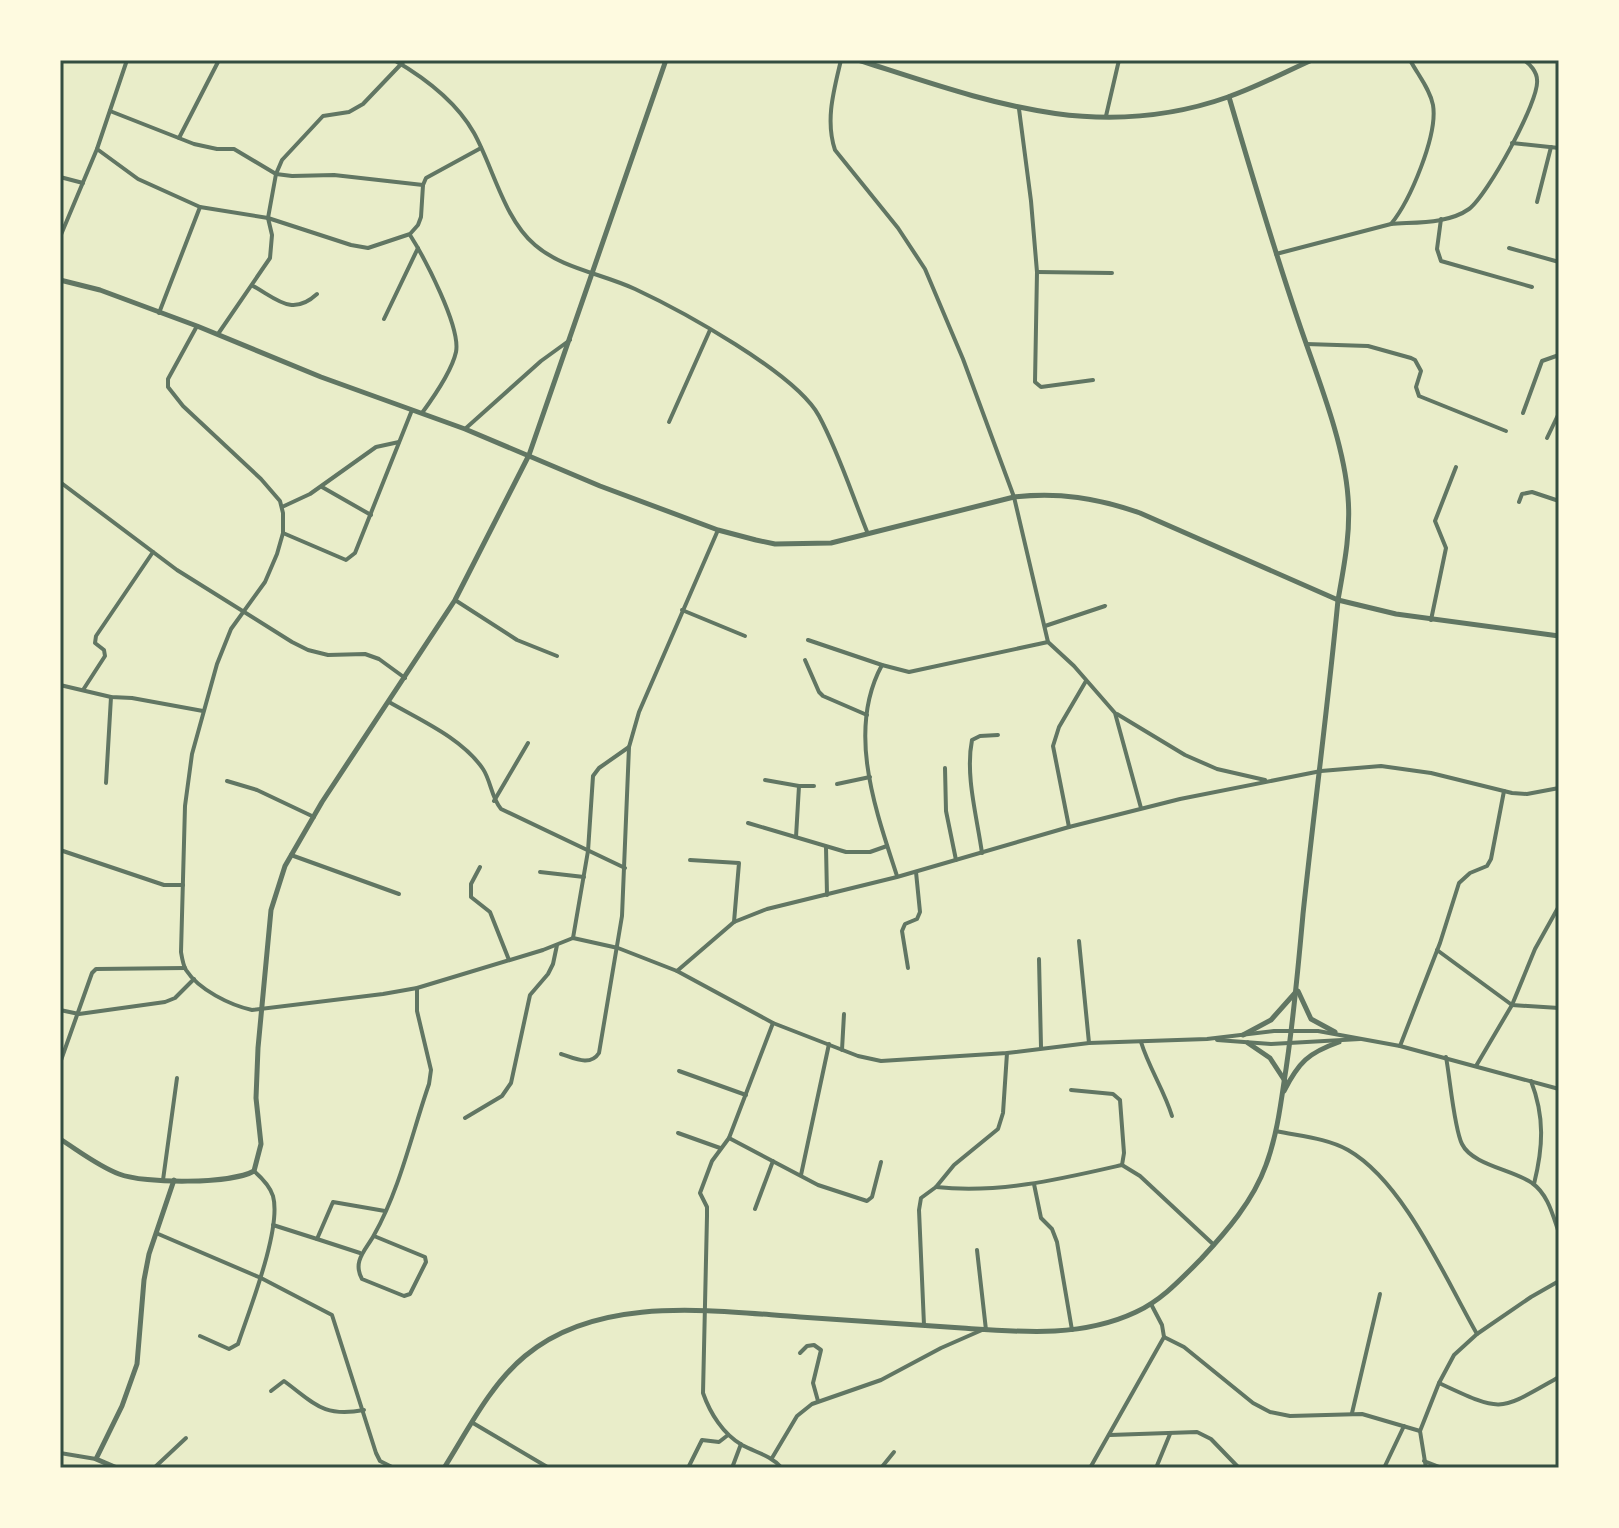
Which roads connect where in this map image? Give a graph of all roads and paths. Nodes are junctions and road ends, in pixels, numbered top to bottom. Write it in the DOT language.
graph roads {
  1 [pos="127,60"];
  2 [pos="219,60"];
  3 [pos="394,60"];
  4 [pos="666,60"];
  5 [pos="841,60"];
  6 [pos="858,60"];
  7 [pos="1119,60"];
  8 [pos="1312,60"];
  9 [pos="1410,60"];
  10 [pos="1524,60"];
  11 [pos="403,62"];
  12 [pos="1229,97"];
  13 [pos="1019,109"];
  14 [pos="110,111"];
  15 [pos="1105,118"];
  16 [pos="179,138"];
  17 [pos="1512,143"];
  18 [pos="1551,147"];
  19 [pos="481,148"];
  20 [pos="1559,148"];
  21 [pos="97,149"];
  22 [pos="276,174"];
  23 [pos="60,177"];
  24 [pos="83,183"];
  25 [pos="423,185"];
  26 [pos="1537,202"];
  27 [pos="200,207"];
  28 [pos="268,218"];
  29 [pos="1441,219"];
  30 [pos="1391,224"];
  31 [pos="410,234"];
  32 [pos="60,237"];
  33 [pos="418,248"];
  34 [pos="1509,248"];
  35 [pos="1276,254"];
  36 [pos="1559,262"];
  37 [pos="594,272"];
  38 [pos="1037,272"];
  39 [pos="1112,273"];
  40 [pos="60,280"];
  41 [pos="253,286"];
  42 [pos="1532,287"];
  43 [pos="317,294"];
  44 [pos="159,313"];
  45 [pos="384,319"];
  46 [pos="197,326"];
  47 [pos="710,330"];
  48 [pos="218,334"];
  49 [pos="570,340"];
  50 [pos="1306,344"];
  51 [pos="1559,355"];
  52 [pos="1093,380"];
  53 [pos="412,410"];
  54 [pos="422,413"];
  55 [pos="1523,413"];
  56 [pos="1559,413"];
  57 [pos="669,422"];
  58 [pos="465,429"];
  59 [pos="1506,431"];
  60 [pos="1547,438"];
  61 [pos="399,442"];
  62 [pos="529,455"];
  63 [pos="1456,467"];
  64 [pos="60,482"];
  65 [pos="322,487"];
  66 [pos="1014,497"];
  67 [pos="1559,501"];
  68 [pos="1519,502"];
  69 [pos="282,507"];
  70 [pos="371,515"];
  71 [pos="718,530"];
  72 [pos="283,533"];
  73 [pos="868,535"];
  74 [pos="153,552"];
  75 [pos="455,600"];
  76 [pos="1338,600"];
  77 [pos="1105,606"];
  78 [pos="682,610"];
  79 [pos="244,611"];
  80 [pos="1431,620"];
  81 [pos="1045,626"];
  82 [pos="745,636"];
  83 [pos="1559,636"];
  84 [pos="808,640"];
  85 [pos="1048,642"];
  86 [pos="557,656"];
  87 [pos="805,660"];
  88 [pos="882,665"];
  89 [pos="405,678"];
  90 [pos="1086,681"];
  91 [pos="60,685"];
  92 [pos="83,690"];
  93 [pos="111,697"];
  94 [pos="389,702"];
  95 [pos="203,711"];
  96 [pos="1115,713"];
  97 [pos="867,715"];
  98 [pos="998,735"];
  99 [pos="528,743"];
  100 [pos="629,747"];
  101 [pos="945,768"];
  102 [pos="1321,771"];
  103 [pos="870,777"];
  104 [pos="765,780"];
  105 [pos="227,781"];
  106 [pos="1268,781"];
  107 [pos="106,783"];
  108 [pos="837,784"];
  109 [pos="799,786"];
  110 [pos="814,786"];
  111 [pos="1559,788"];
  112 [pos="1504,791"];
  113 [pos="494,801"];
  114 [pos="1141,808"];
  115 [pos="314,817"];
  116 [pos="748,823"];
  117 [pos="1069,827"];
  118 [pos="796,837"];
  119 [pos="887,846"];
  120 [pos="826,847"];
  121 [pos="60,850"];
  122 [pos="588,851"];
  123 [pos="982,853"];
  124 [pos="291,855"];
  125 [pos="690,860"];
  126 [pos="956,860"];
  127 [pos="480,867"];
  128 [pos="625,868"];
  129 [pos="540,872"];
  130 [pos="916,872"];
  131 [pos="584,877"];
  132 [pos="897,877"];
  133 [pos="183,885"];
  134 [pos="399,894"];
  135 [pos="827,895"];
  136 [pos="1559,906"];
  137 [pos="734,922"];
  138 [pos="573,938"];
  139 [pos="1079,941"];
  140 [pos="557,945"];
  141 [pos="618,948"];
  142 [pos="1437,950"];
  143 [pos="1039,959"];
  144 [pos="509,960"];
  145 [pos="185,968"];
  146 [pos="908,968"];
  147 [pos="677,971"];
  148 [pos="194,979"];
  149 [pos="417,988"];
  150 [pos="1296,989"];
  151 [pos="1512,1005"];
  152 [pos="1559,1008"];
  153 [pos="262,1009"];
  154 [pos="60,1010"];
  155 [pos="79,1014"];
  156 [pos="844,1014"];
  157 [pos="773,1023"];
  158 [pos="1292,1030"];
  159 [pos="1335,1032"];
  160 [pos="1243,1035"];
  161 [pos="1365,1038"];
  162 [pos="1207,1039"];
  163 [pos="1141,1042"];
  164 [pos="1339,1042"];
  165 [pos="1089,1043"];
  166 [pos="1248,1043"];
  167 [pos="1291,1043"];
  168 [pos="829,1044"];
  169 [pos="1400,1046"];
  170 [pos="1041,1047"];
  171 [pos="842,1050"];
  172 [pos="1007,1053"];
  173 [pos="561,1054"];
  174 [pos="1446,1057"];
  175 [pos="60,1063"];
  176 [pos="1476,1066"];
  177 [pos="679,1071"];
  178 [pos="177,1078"];
  179 [pos="1285,1081"];
  180 [pos="1531,1081"];
  181 [pos="1559,1089"];
  182 [pos="1071,1090"];
  183 [pos="746,1095"];
  184 [pos="1282,1096"];
  185 [pos="1172,1116"];
  186 [pos="465,1118"];
  187 [pos="1276,1131"];
  188 [pos="678,1133"];
  189 [pos="729,1138"];
  190 [pos="60,1139"];
  191 [pos="720,1148"];
  192 [pos="773,1161"];
  193 [pos="881,1162"];
  194 [pos="1122,1165"];
  195 [pos="254,1171"];
  196 [pos="801,1176"];
  197 [pos="163,1180"];
  198 [pos="174,1180"];
  199 [pos="1034,1184"];
  200 [pos="1534,1184"];
  201 [pos="936,1187"];
  202 [pos="755,1209"];
  203 [pos="385,1211"];
  204 [pos="273,1225"];
  205 [pos="156,1233"];
  206 [pos="1559,1233"];
  207 [pos="374,1236"];
  208 [pos="317,1239"];
  209 [pos="1214,1245"];
  210 [pos="977,1250"];
  211 [pos="361,1254"];
  212 [pos="261,1278"];
  213 [pos="1559,1281"];
  214 [pos="1380,1294"];
  215 [pos="1151,1304"];
  216 [pos="705,1311"];
  217 [pos="924,1325"];
  218 [pos="984,1330"];
  219 [pos="1072,1330"];
  220 [pos="1477,1334"];
  221 [pos="200,1336"];
  222 [pos="1164,1337"];
  223 [pos="800,1353"];
  224 [pos="1559,1377"];
  225 [pos="1439,1383"];
  226 [pos="271,1391"];
  227 [pos="818,1401"];
  228 [pos="364,1410"];
  229 [pos="1352,1413"];
  230 [pos="473,1423"];
  231 [pos="1404,1426"];
  232 [pos="1420,1431"];
  233 [pos="1170,1434"];
  234 [pos="728,1435"];
  235 [pos="1110,1435"];
  236 [pos="186,1438"];
  237 [pos="741,1444"];
  238 [pos="894,1452"];
  239 [pos="60,1453"];
  240 [pos="772,1458"];
  241 [pos="96,1459"];
  242 [pos="1424,1461"];
  243 [pos="117,1468"];
  244 [pos="154,1468"];
  245 [pos="394,1468"];
  246 [pos="444,1468"];
  247 [pos="549,1468"];
  248 [pos="688,1468"];
  249 [pos="732,1468"];
  250 [pos="782,1468"];
  251 [pos="881,1468"];
  252 [pos="1090,1468"];
  253 [pos="1156,1468"];
  254 [pos="1239,1468"];
  255 [pos="1384,1468"];
  256 [pos="1426,1468"];
  257 [pos="1442,1468"];
  1 -- 14 [label="street"];
  2 -- 16 [label="street"];
  3 -- 11 [label="street"];
  4 -- 37 [label="street"];
  5 -- 66 [label="street"];
  6 -- 13 [label="street"];
  7 -- 15 [label="street"];
  8 -- 12 [label="street"];
  9 -- 30 [label="street"];
  10 -- 17 [label="street"];
  11 -- 19 [label="street"];
  11 -- 22 [label="street"];
  12 -- 15 [label="street"];
  12 -- 35 [label="street"];
  13 -- 15 [label="street"];
  13 -- 38 [label="street"];
  14 -- 16 [label="street"];
  14 -- 21 [label="street"];
  16 -- 22 [label="street"];
  17 -- 18 [label="street"];
  17 -- 29 [label="street"];
  18 -- 20 [label="street"];
  18 -- 26 [label="street"];
  19 -- 25 [label="street"];
  19 -- 37 [label="street"];
  21 -- 24 [label="street"];
  21 -- 27 [label="street"];
  22 -- 25 [label="street"];
  22 -- 28 [label="street"];
  23 -- 24 [label="street"];
  24 -- 32 [label="street"];
  25 -- 31 [label="street"];
  27 -- 28 [label="street"];
  27 -- 44 [label="street"];
  28 -- 31 [label="street"];
  28 -- 41 [label="street"];
  29 -- 30 [label="street"];
  29 -- 42 [label="street"];
  30 -- 35 [label="street"];
  31 -- 33 [label="street"];
  33 -- 45 [label="street"];
  33 -- 54 [label="street"];
  34 -- 36 [label="street"];
  35 -- 50 [label="street"];
  37 -- 47 [label="street"];
  37 -- 49 [label="street"];
  38 -- 39 [label="street"];
  38 -- 52 [label="street"];
  40 -- 44 [label="street"];
  41 -- 43 [label="street"];
  41 -- 48 [label="street"];
  44 -- 46 [label="street"];
  46 -- 48 [label="street"];
  46 -- 69 [label="street"];
  47 -- 57 [label="street"];
  47 -- 73 [label="street"];
  48 -- 53 [label="street"];
  49 -- 58 [label="street"];
  49 -- 62 [label="street"];
  50 -- 59 [label="street"];
  50 -- 76 [label="street"];
  51 -- 55 [label="street"];
  53 -- 54 [label="street"];
  53 -- 61 [label="street"];
  54 -- 58 [label="street"];
  56 -- 60 [label="street"];
  58 -- 62 [label="street"];
  61 -- 65 [label="street"];
  61 -- 70 [label="street"];
  62 -- 71 [label="street"];
  62 -- 75 [label="street"];
  63 -- 80 [label="street"];
  64 -- 74 [label="street"];
  65 -- 69 [label="street"];
  65 -- 70 [label="street"];
  66 -- 73 [label="street"];
  66 -- 76 [label="street"];
  66 -- 81 [label="street"];
  67 -- 68 [label="street"];
  69 -- 72 [label="street"];
  70 -- 72 [label="street"];
  71 -- 73 [label="street"];
  71 -- 78 [label="street"];
  72 -- 79 [label="street"];
  74 -- 79 [label="street"];
  74 -- 92 [label="street"];
  75 -- 86 [label="street"];
  75 -- 89 [label="street"];
  76 -- 80 [label="street"];
  76 -- 102 [label="street"];
  77 -- 81 [label="street"];
  78 -- 82 [label="street"];
  78 -- 100 [label="street"];
  79 -- 89 [label="street"];
  79 -- 95 [label="street"];
  80 -- 83 [label="street"];
  81 -- 85 [label="street"];
  84 -- 88 [label="street"];
  85 -- 88 [label="street"];
  85 -- 90 [label="street"];
  87 -- 97 [label="street"];
  88 -- 97 [label="street"];
  89 -- 94 [label="street"];
  90 -- 96 [label="street"];
  90 -- 117 [label="street"];
  91 -- 92 [label="street"];
  92 -- 93 [label="street"];
  93 -- 95 [label="street"];
  93 -- 107 [label="street"];
  94 -- 113 [label="street"];
  94 -- 115 [label="street"];
  95 -- 133 [label="street"];
  96 -- 106 [label="street"];
  96 -- 114 [label="street"];
  97 -- 103 [label="street"];
  98 -- 123 [label="street"];
  99 -- 113 [label="street"];
  100 -- 122 [label="street"];
  100 -- 128 [label="street"];
  101 -- 126 [label="street"];
  102 -- 106 [label="street"];
  102 -- 112 [label="street"];
  102 -- 150 [label="street"];
  103 -- 108 [label="street"];
  103 -- 119 [label="street"];
  104 -- 109 [label="street"];
  105 -- 115 [label="street"];
  106 -- 114 [label="street"];
  109 -- 110 [label="street"];
  109 -- 118 [label="street"];
  111 -- 112 [label="street"];
  112 -- 142 [label="street"];
  113 -- 122 [label="street"];
  114 -- 117 [label="street"];
  115 -- 124 [label="street"];
  116 -- 118 [label="street"];
  117 -- 123 [label="street"];
  118 -- 120 [label="street"];
  119 -- 120 [label="street"];
  119 -- 132 [label="street"];
  120 -- 135 [label="street"];
  121 -- 133 [label="street"];
  122 -- 128 [label="street"];
  122 -- 131 [label="street"];
  123 -- 126 [label="street"];
  124 -- 134 [label="street"];
  124 -- 153 [label="street"];
  125 -- 137 [label="street"];
  126 -- 130 [label="street"];
  127 -- 144 [label="street"];
  128 -- 141 [label="street"];
  129 -- 131 [label="street"];
  130 -- 132 [label="street"];
  130 -- 146 [label="street"];
  131 -- 138 [label="street"];
  132 -- 135 [label="street"];
  133 -- 145 [label="street"];
  135 -- 137 [label="street"];
  136 -- 151 [label="street"];
  137 -- 147 [label="street"];
  138 -- 140 [label="street"];
  138 -- 141 [label="street"];
  139 -- 165 [label="street"];
  140 -- 144 [label="street"];
  140 -- 186 [label="street"];
  141 -- 147 [label="street"];
  141 -- 173 [label="street"];
  142 -- 151 [label="street"];
  142 -- 169 [label="street"];
  143 -- 170 [label="street"];
  144 -- 149 [label="street"];
  145 -- 148 [label="street"];
  145 -- 155 [label="street"];
  147 -- 157 [label="street"];
  148 -- 153 [label="street"];
  148 -- 155 [label="street"];
  149 -- 153 [label="street"];
  149 -- 203 [label="street"];
  150 -- 158 [label="street"];
  150 -- 159 [label="street"];
  150 -- 160 [label="street"];
  151 -- 152 [label="street"];
  151 -- 176 [label="street"];
  153 -- 195 [label="street"];
  154 -- 155 [label="street"];
  155 -- 175 [label="street"];
  156 -- 171 [label="street"];
  157 -- 168 [label="street"];
  157 -- 183 [label="street"];
  158 -- 159 [label="street"];
  158 -- 160 [label="street"];
  158 -- 167 [label="street"];
  159 -- 161 [label="street"];
  160 -- 162 [label="street"];
  161 -- 164 [label="street"];
  161 -- 169 [label="street"];
  162 -- 163 [label="street"];
  162 -- 166 [label="street"];
  163 -- 165 [label="street"];
  163 -- 185 [label="street"];
  164 -- 167 [label="street"];
  164 -- 184 [label="street"];
  165 -- 170 [label="street"];
  166 -- 167 [label="street"];
  166 -- 179 [label="street"];
  167 -- 179 [label="street"];
  168 -- 171 [label="street"];
  168 -- 196 [label="street"];
  169 -- 174 [label="street"];
  170 -- 172 [label="street"];
  171 -- 172 [label="street"];
  172 -- 201 [label="street"];
  174 -- 176 [label="street"];
  174 -- 200 [label="street"];
  176 -- 180 [label="street"];
  177 -- 183 [label="street"];
  178 -- 197 [label="street"];
  179 -- 184 [label="street"];
  180 -- 181 [label="street"];
  180 -- 200 [label="street"];
  182 -- 194 [label="street"];
  183 -- 189 [label="street"];
  184 -- 187 [label="street"];
  187 -- 209 [label="street"];
  187 -- 220 [label="street"];
  188 -- 191 [label="street"];
  189 -- 191 [label="street"];
  189 -- 192 [label="street"];
  190 -- 197 [label="street"];
  191 -- 216 [label="street"];
  192 -- 196 [label="street"];
  192 -- 202 [label="street"];
  193 -- 196 [label="street"];
  194 -- 199 [label="street"];
  194 -- 209 [label="street"];
  195 -- 198 [label="street"];
  195 -- 204 [label="street"];
  197 -- 198 [label="street"];
  198 -- 205 [label="street"];
  199 -- 201 [label="street"];
  199 -- 219 [label="street"];
  200 -- 206 [label="street"];
  201 -- 217 [label="street"];
  203 -- 207 [label="street"];
  203 -- 208 [label="street"];
  204 -- 208 [label="street"];
  204 -- 212 [label="street"];
  205 -- 212 [label="street"];
  205 -- 241 [label="street"];
  207 -- 211 [label="street"];
  207 -- 211 [label="street"];
  208 -- 211 [label="street"];
  209 -- 215 [label="street"];
  210 -- 218 [label="street"];
  212 -- 221 [label="street"];
  212 -- 228 [label="street"];
  213 -- 220 [label="street"];
  214 -- 229 [label="street"];
  215 -- 219 [label="street"];
  215 -- 222 [label="street"];
  216 -- 217 [label="street"];
  216 -- 230 [label="street"];
  216 -- 234 [label="street"];
  217 -- 218 [label="street"];
  218 -- 219 [label="street"];
  218 -- 227 [label="street"];
  220 -- 225 [label="street"];
  222 -- 229 [label="street"];
  222 -- 235 [label="street"];
  223 -- 227 [label="street"];
  224 -- 225 [label="street"];
  225 -- 232 [label="street"];
  226 -- 228 [label="street"];
  227 -- 240 [label="street"];
  228 -- 245 [label="street"];
  229 -- 231 [label="street"];
  230 -- 246 [label="street"];
  230 -- 247 [label="street"];
  231 -- 232 [label="street"];
  231 -- 255 [label="street"];
  232 -- 242 [label="street"];
  233 -- 235 [label="street"];
  233 -- 253 [label="street"];
  233 -- 254 [label="street"];
  234 -- 237 [label="street"];
  234 -- 248 [label="street"];
  235 -- 252 [label="street"];
  236 -- 244 [label="street"];
  237 -- 240 [label="street"];
  237 -- 249 [label="street"];
  238 -- 251 [label="street"];
  239 -- 241 [label="street"];
  240 -- 250 [label="street"];
  241 -- 243 [label="street"];
  242 -- 256 [label="street"];
  242 -- 257 [label="street"];
}
